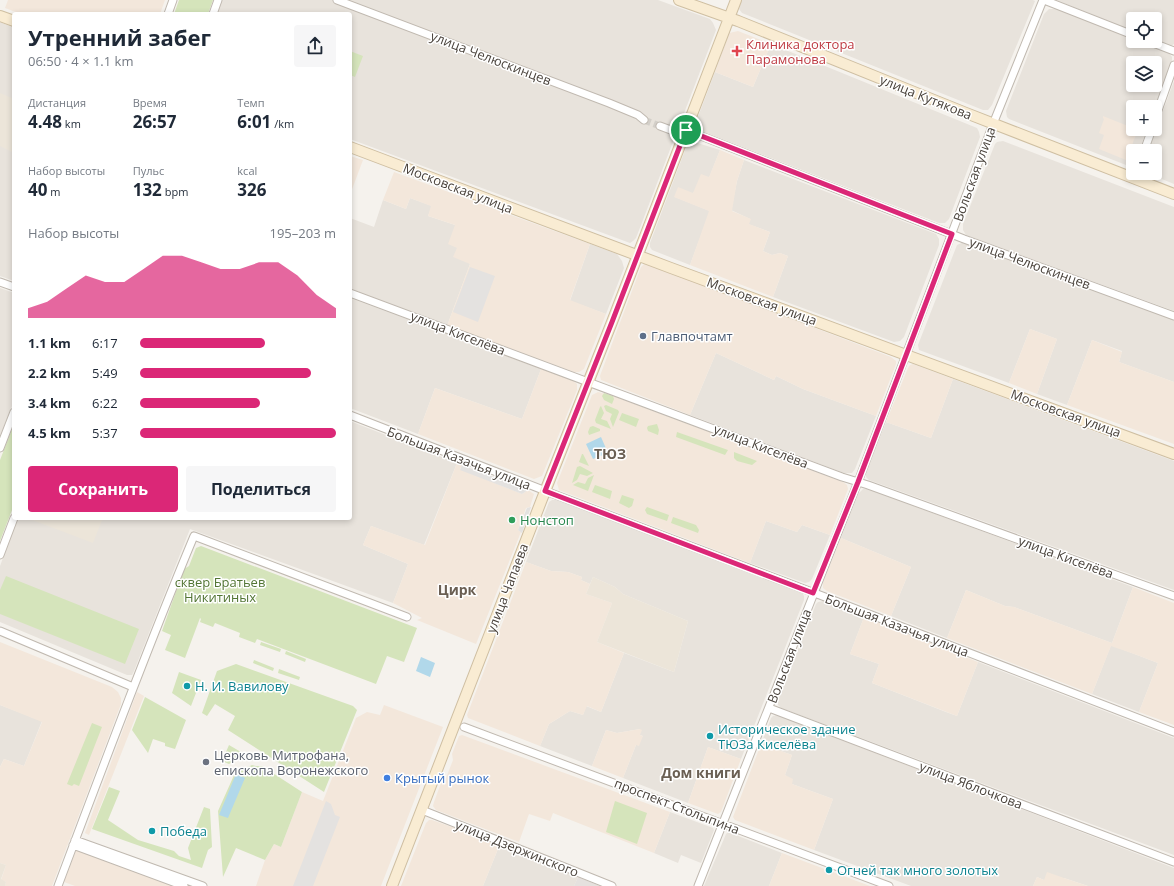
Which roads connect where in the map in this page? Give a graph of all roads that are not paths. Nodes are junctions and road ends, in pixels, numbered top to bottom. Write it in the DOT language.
graph roads {
  1 [pos="173,0"];
  2 [pos="218,0"];
  3 [pos="336,0"];
  4 [pos="679,0"];
  5 [pos="736,0"];
  6 [pos="1043,0"];
  7 [pos="169,12"];
  8 [pos="213,12"];
  9 [pos="0,16"];
  10 [pos="729,18"];
  11 [pos="12,20"];
  12 [pos="1126,32"];
  13 [pos="1162,46"];
  14 [pos="1174,51"];
  15 [pos="1174,65"];
  16 [pos="1162,100"];
  17 [pos="644,120"];
  18 [pos="993,124"];
  19 [pos="660,126"];
  20 [pos="685,132"];
  21 [pos="352,148"];
  22 [pos="1126,173"];
  23 [pos="1144,180"];
  24 [pos="1174,194"];
  25 [pos="952,234"];
  26 [pos="638,255"];
  27 [pos="0,282"];
  28 [pos="12,286"];
  29 [pos="352,294"];
  30 [pos="1174,316"];
  31 [pos="906,355"];
  32 [pos="589,382"];
  33 [pos="352,416"];
  34 [pos="12,417"];
  35 [pos="0,448"];
  36 [pos="1174,454"];
  37 [pos="858,482"];
  38 [pos="545,491"];
  39 [pos="13,520"];
  40 [pos="0,555"];
  41 [pos="813,593"];
  42 [pos="1174,596"];
  43 [pos="407,617"];
  44 [pos="0,631"];
  45 [pos="133,687"];
  46 [pos="769,708"];
  47 [pos="464,728"];
  48 [pos="1174,732"];
  49 [pos="422,810"];
  50 [pos="723,824"];
  51 [pos="74,842"];
  52 [pos="1174,862"];
  53 [pos="58,886"];
  54 [pos="184,886"];
  55 [pos="203,886"];
  56 [pos="392,886"];
  57 [pos="612,886"];
  58 [pos="698,886"];
  59 [pos="889,886"];
  1 -- 7 [label="street"];
  2 -- 8 [label="street"];
  3 -- 17 [label="street, улица Челюскинцев"];
  4 -- 10 [label="street, улица Кутякова"];
  5 -- 10 [label="street, улица Чапаева"];
  6 -- 12 [label="street"];
  6 -- 18 [label="street, Вольская улица"];
  9 -- 11 [label="street"];
  10 -- 18 [label="street, улица Кутякова"];
  10 -- 20 [label="street, улица Чапаева"];
  13 -- 14 [label="street"];
  15 -- 16 [label="street"];
  18 -- 22 [label="street, улица Кутякова"];
  18 -- 25 [label="street, Вольская улица"];
  19 -- 20 [label="street, улица Челюскинцев"];
  20 -- 25 [label="street, улица Челюскинцев"];
  20 -- 26 [label="street, улица Чапаева"];
  21 -- 26 [label="street, Московская улица"];
  23 -- 24 [label="street, улица Кутякова"];
  25 -- 30 [label="street, улица Челюскинцев"];
  25 -- 31 [label="street, Вольская улица"];
  26 -- 31 [label="street, Московская улица"];
  26 -- 32 [label="street, улица Чапаева"];
  27 -- 28 [label="street"];
  29 -- 32 [label="street, улица Киселёва"];
  31 -- 36 [label="street, Московская улица"];
  31 -- 37 [label="street, Вольская улица"];
  32 -- 37 [label="street, улица Киселёва"];
  32 -- 38 [label="street, улица Чапаева"];
  33 -- 38 [label="street, Большая Казачья улица"];
  34 -- 35 [label="street"];
  37 -- 41 [label="street, Вольская улица"];
  37 -- 42 [label="street, улица Киселёва"];
  38 -- 41 [label="street, Большая Казачья улица"];
  38 -- 49 [label="street, улица Чапаева"];
  39 -- 40 [label="street"];
  41 -- 46 [label="street, Вольская улица"];
  41 -- 48 [label="street, Большая Казачья улица"];
  43 -- 45 [label="street"];
  44 -- 45 [label="street"];
  45 -- 51 [label="street"];
  46 -- 50 [label="street, Вольская улица"];
  46 -- 52 [label="street, улица Яблочкова"];
  47 -- 50 [label="street, проспект Столыпина"];
  49 -- 56 [label="street, улица Чапаева"];
  49 -- 57 [label="street, улица Дзержинского"];
  50 -- 58 [label="street, Вольская улица"];
  50 -- 59 [label="street, проспект Столыпина"];
  51 -- 53 [label="street"];
  51 -- 54 [label="street"];
  51 -- 55 [label="street"];
}
